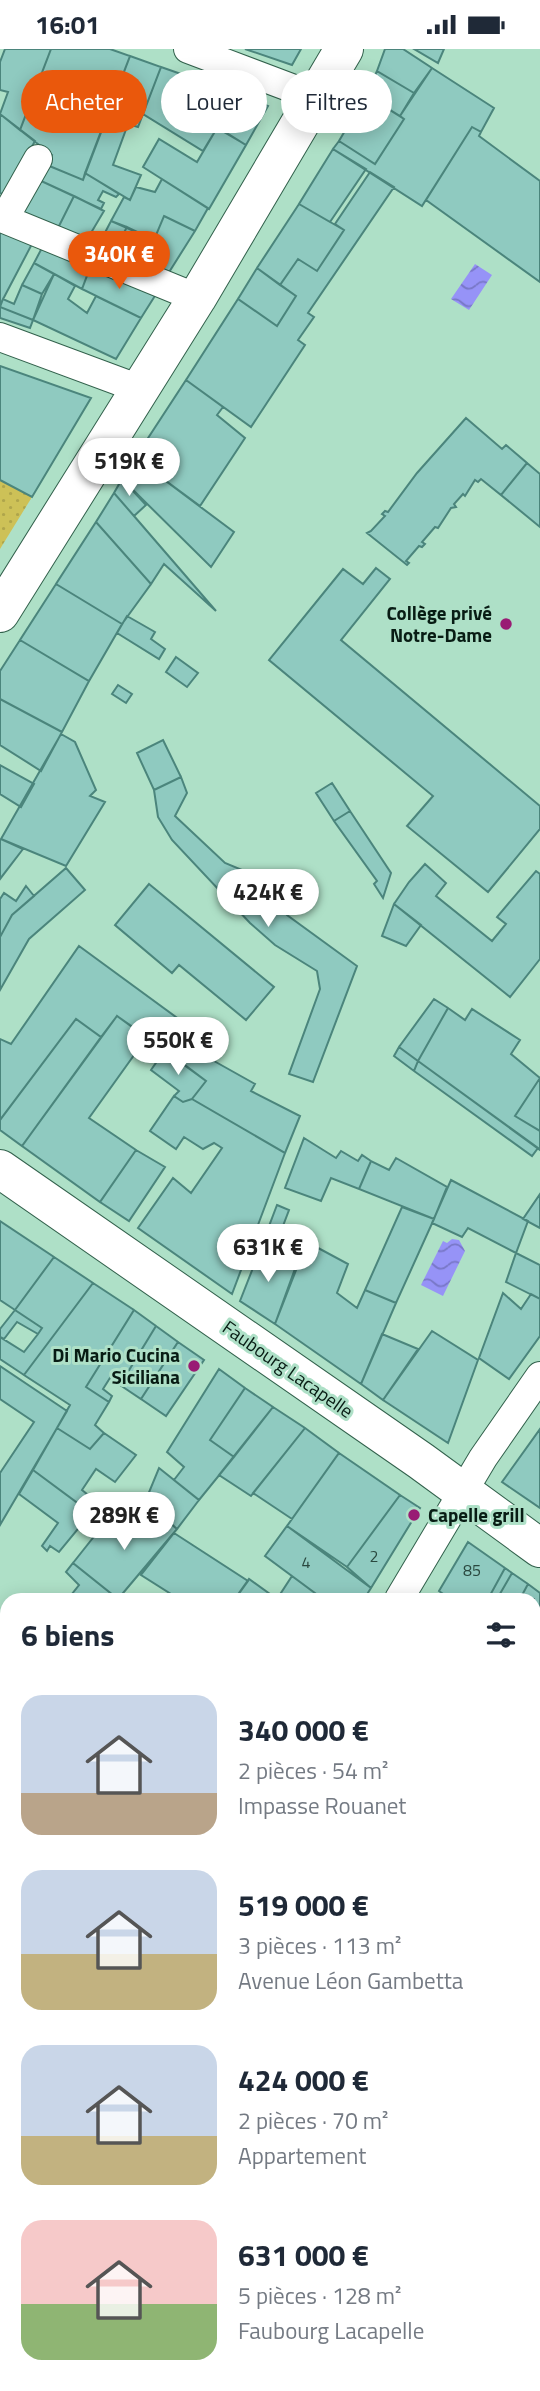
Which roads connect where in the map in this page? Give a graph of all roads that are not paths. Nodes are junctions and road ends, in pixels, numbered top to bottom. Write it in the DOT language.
graph roads {
  1 [pos="188,49"];
  2 [pos="344,49"];
  3 [pos="333,70"];
  4 [pos="281,84"];
  5 [pos="297,133"];
  6 [pos="38,159"];
  7 [pos="197,298"];
  8 [pos="0,337"];
  9 [pos="140,389"];
  10 [pos="0,614"];
  11 [pos="0,1169"];
  12 [pos="540,1376"];
  13 [pos="463,1492"];
  14 [pos="540,1548"];
  15 [pos="402,1593"];
  1 -- 4 [label="street"];
  2 -- 3 [label="main road"];
  5 -- 7 [label="main road"];
  6 -- 7 [label="street"];
  7 -- 9 [label="main road"];
  8 -- 9 [label="street"];
  9 -- 10 [label="main road"];
  11 -- 13 [label="main road, Faubourg Lacapelle"];
  12 -- 13 [label="street"];
  13 -- 14 [label="main road, Faubourg Lacapelle"];
  13 -- 15 [label="street"];
}
